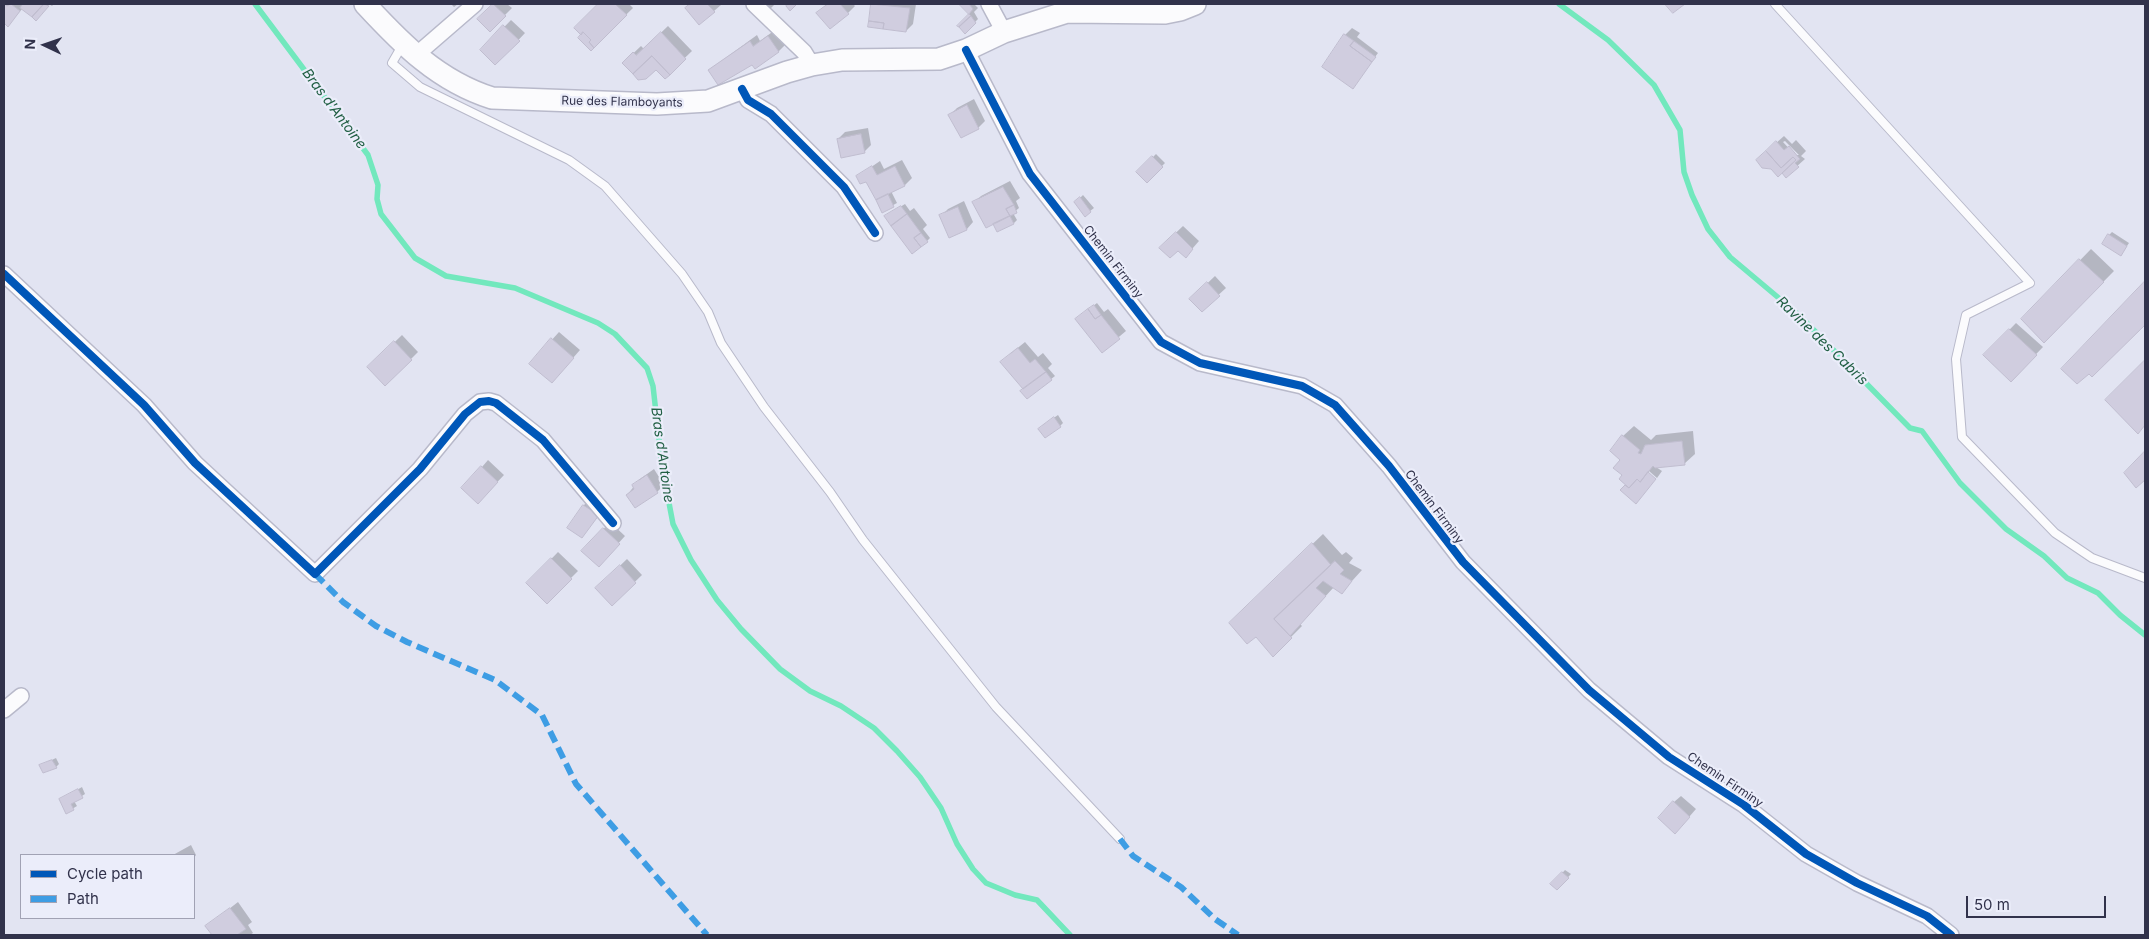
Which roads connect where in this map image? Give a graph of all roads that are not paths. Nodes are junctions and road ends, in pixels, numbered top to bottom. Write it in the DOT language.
graph roads {
  1 [pos="365,4"];
  2 [pos="475,4"];
  3 [pos="754,4"];
  4 [pos="989,4"];
  5 [pos="1195,4"];
  6 [pos="1775,4"];
  7 [pos="1004,32"];
  8 [pos="409,50"];
  9 [pos="966,50"];
  10 [pos="812,65"];
  11 [pos="742,89"];
  12 [pos="875,234"];
  13 [pos="4,274"];
  14 [pos="612,524"];
  15 [pos="2145,578"];
  16 [pos="21,696"];
  17 [pos="4,710"];
  18 [pos="1120,839"];
  19 [pos="1950,935"];
  1 -- 8 [label="main road, Rue des Flamboyants"];
  2 -- 8 [label="street"];
  3 -- 10 [label="street"];
  4 -- 7 [label="street"];
  5 -- 7 [label="main road, Rue des Flamboyants"];
  6 -- 15 [label="lane"];
  7 -- 9 [label="main road, Rue des Flamboyants"];
  8 -- 11 [label="main road, Rue des Flamboyants"];
  8 -- 18 [label="lane"];
  9 -- 10 [label="main road, Rue des Flamboyants"];
  9 -- 19 [label="street, Chemin Firminy"];
  10 -- 11 [label="main road, Rue des Flamboyants"];
  11 -- 12 [label="street"];
  13 -- 14 [label="street"];
  16 -- 17 [label="street"];
}
